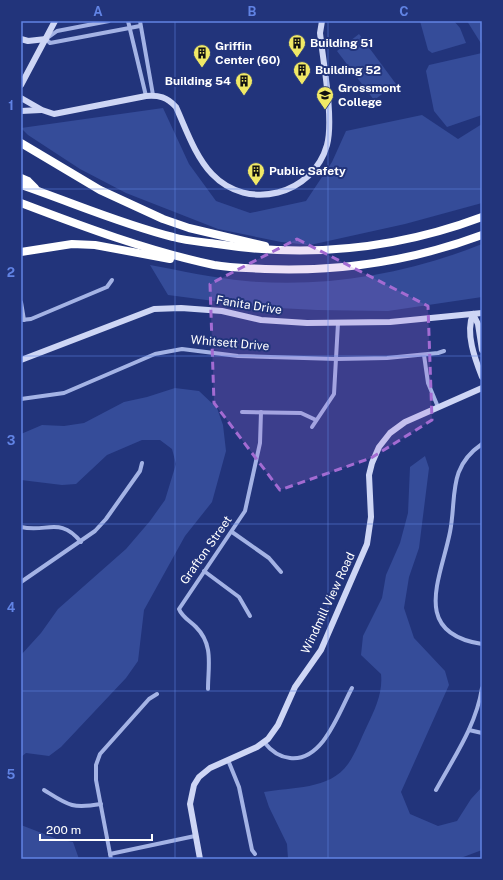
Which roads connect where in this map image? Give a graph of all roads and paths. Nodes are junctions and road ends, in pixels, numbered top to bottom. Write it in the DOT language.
graph roads {
  1 [pos="55,21"];
  2 [pos="110,21"];
  3 [pos="128,21"];
  4 [pos="140,21"];
  5 [pos="322,21"];
  6 [pos="140,26"];
  7 [pos="131,28"];
  8 [pos="21,39"];
  9 [pos="46,39"];
  10 [pos="21,85"];
  11 [pos="153,95"];
  12 [pos="146,96"];
  13 [pos="21,98"];
  14 [pos="42,110"];
  15 [pos="21,111"];
  16 [pos="21,143"];
  17 [pos="21,178"];
  18 [pos="21,185"];
  19 [pos="38,190"];
  20 [pos="21,203"];
  21 [pos="21,208"];
  22 [pos="482,217"];
  23 [pos="71,222"];
  24 [pos="482,235"];
  25 [pos="276,251"];
  26 [pos="21,252"];
  27 [pos="215,265"];
  28 [pos="112,280"];
  29 [pos="21,302"];
  30 [pos="482,313"];
  31 [pos="473,314"];
  32 [pos="23,320"];
  33 [pos="338,323"];
  34 [pos="482,350"];
  35 [pos="444,351"];
  36 [pos="424,355"];
  37 [pos="337,359"];
  38 [pos="21,360"];
  39 [pos="482,377"];
  40 [pos="482,388"];
  41 [pos="21,399"];
  42 [pos="438,407"];
  43 [pos="242,412"];
  44 [pos="261,412"];
  45 [pos="316,420"];
  46 [pos="312,427"];
  47 [pos="482,444"];
  48 [pos="142,463"];
  49 [pos="21,527"];
  50 [pos="232,532"];
  51 [pos="81,542"];
  52 [pos="204,571"];
  53 [pos="281,572"];
  54 [pos="21,582"];
  55 [pos="250,616"];
  56 [pos="482,644"];
  57 [pos="352,688"];
  58 [pos="482,688"];
  59 [pos="208,689"];
  60 [pos="157,694"];
  61 [pos="470,730"];
  62 [pos="482,733"];
  63 [pos="264,742"];
  64 [pos="228,760"];
  65 [pos="44,790"];
  66 [pos="436,790"];
  67 [pos="101,804"];
  68 [pos="195,836"];
  69 [pos="110,854"];
  70 [pos="255,854"];
  71 [pos="111,859"];
  72 [pos="200,859"];
  1 -- 9 [label="street"];
  2 -- 9 [label="street"];
  3 -- 7 [label="street"];
  4 -- 6 [label="street"];
  5 -- 11 [label="street"];
  6 -- 7 [label="street"];
  6 -- 11 [label="street"];
  7 -- 9 [label="street"];
  7 -- 12 [label="street"];
  8 -- 9 [label="street"];
  9 -- 10 [label="street"];
  11 -- 12 [label="street"];
  12 -- 14 [label="street"];
  13 -- 14 [label="street"];
  14 -- 15 [label="street"];
  16 -- 25 [label="highway"];
  17 -- 19 [label="highway"];
  18 -- 19 [label="highway"];
  19 -- 25 [label="highway"];
  20 -- 23 [label="highway"];
  21 -- 23 [label="highway"];
  22 -- 25 [label="highway"];
  23 -- 27 [label="highway"];
  24 -- 27 [label="highway"];
  26 -- 27 [label="highway"];
  28 -- 32 [label="street"];
  29 -- 32 [label="street"];
  30 -- 31 [label="street, Fanita Drive"];
  31 -- 33 [label="street, Fanita Drive"];
  31 -- 34 [label="street"];
  31 -- 39 [label="street"];
  33 -- 37 [label="street"];
  33 -- 38 [label="street, Fanita Drive"];
  35 -- 36 [label="street, Whitsett Drive"];
  36 -- 37 [label="street, Whitsett Drive"];
  36 -- 42 [label="street"];
  37 -- 41 [label="street, Whitsett Drive"];
  37 -- 45 [label="street"];
  40 -- 42 [label="street, Windmill View Road"];
  42 -- 63 [label="street, Windmill View Road"];
  43 -- 44 [label="street"];
  44 -- 45 [label="street"];
  44 -- 50 [label="street, Grafton Street"];
  45 -- 46 [label="street"];
  47 -- 56 [label="street"];
  48 -- 51 [label="street"];
  49 -- 51 [label="street"];
  50 -- 52 [label="street, Grafton Street"];
  50 -- 53 [label="street"];
  51 -- 54 [label="street"];
  52 -- 55 [label="street"];
  52 -- 59 [label="street, Grafton Street"];
  57 -- 63 [label="street"];
  58 -- 61 [label="street"];
  60 -- 67 [label="street"];
  61 -- 62 [label="street"];
  61 -- 66 [label="street"];
  63 -- 64 [label="street, Windmill View Road"];
  64 -- 68 [label="street, Windmill View Road"];
  64 -- 70 [label="street"];
  65 -- 67 [label="street"];
  67 -- 69 [label="street"];
  68 -- 69 [label="street"];
  68 -- 72 [label="street, Windmill View Road"];
  69 -- 71 [label="street"];
}
